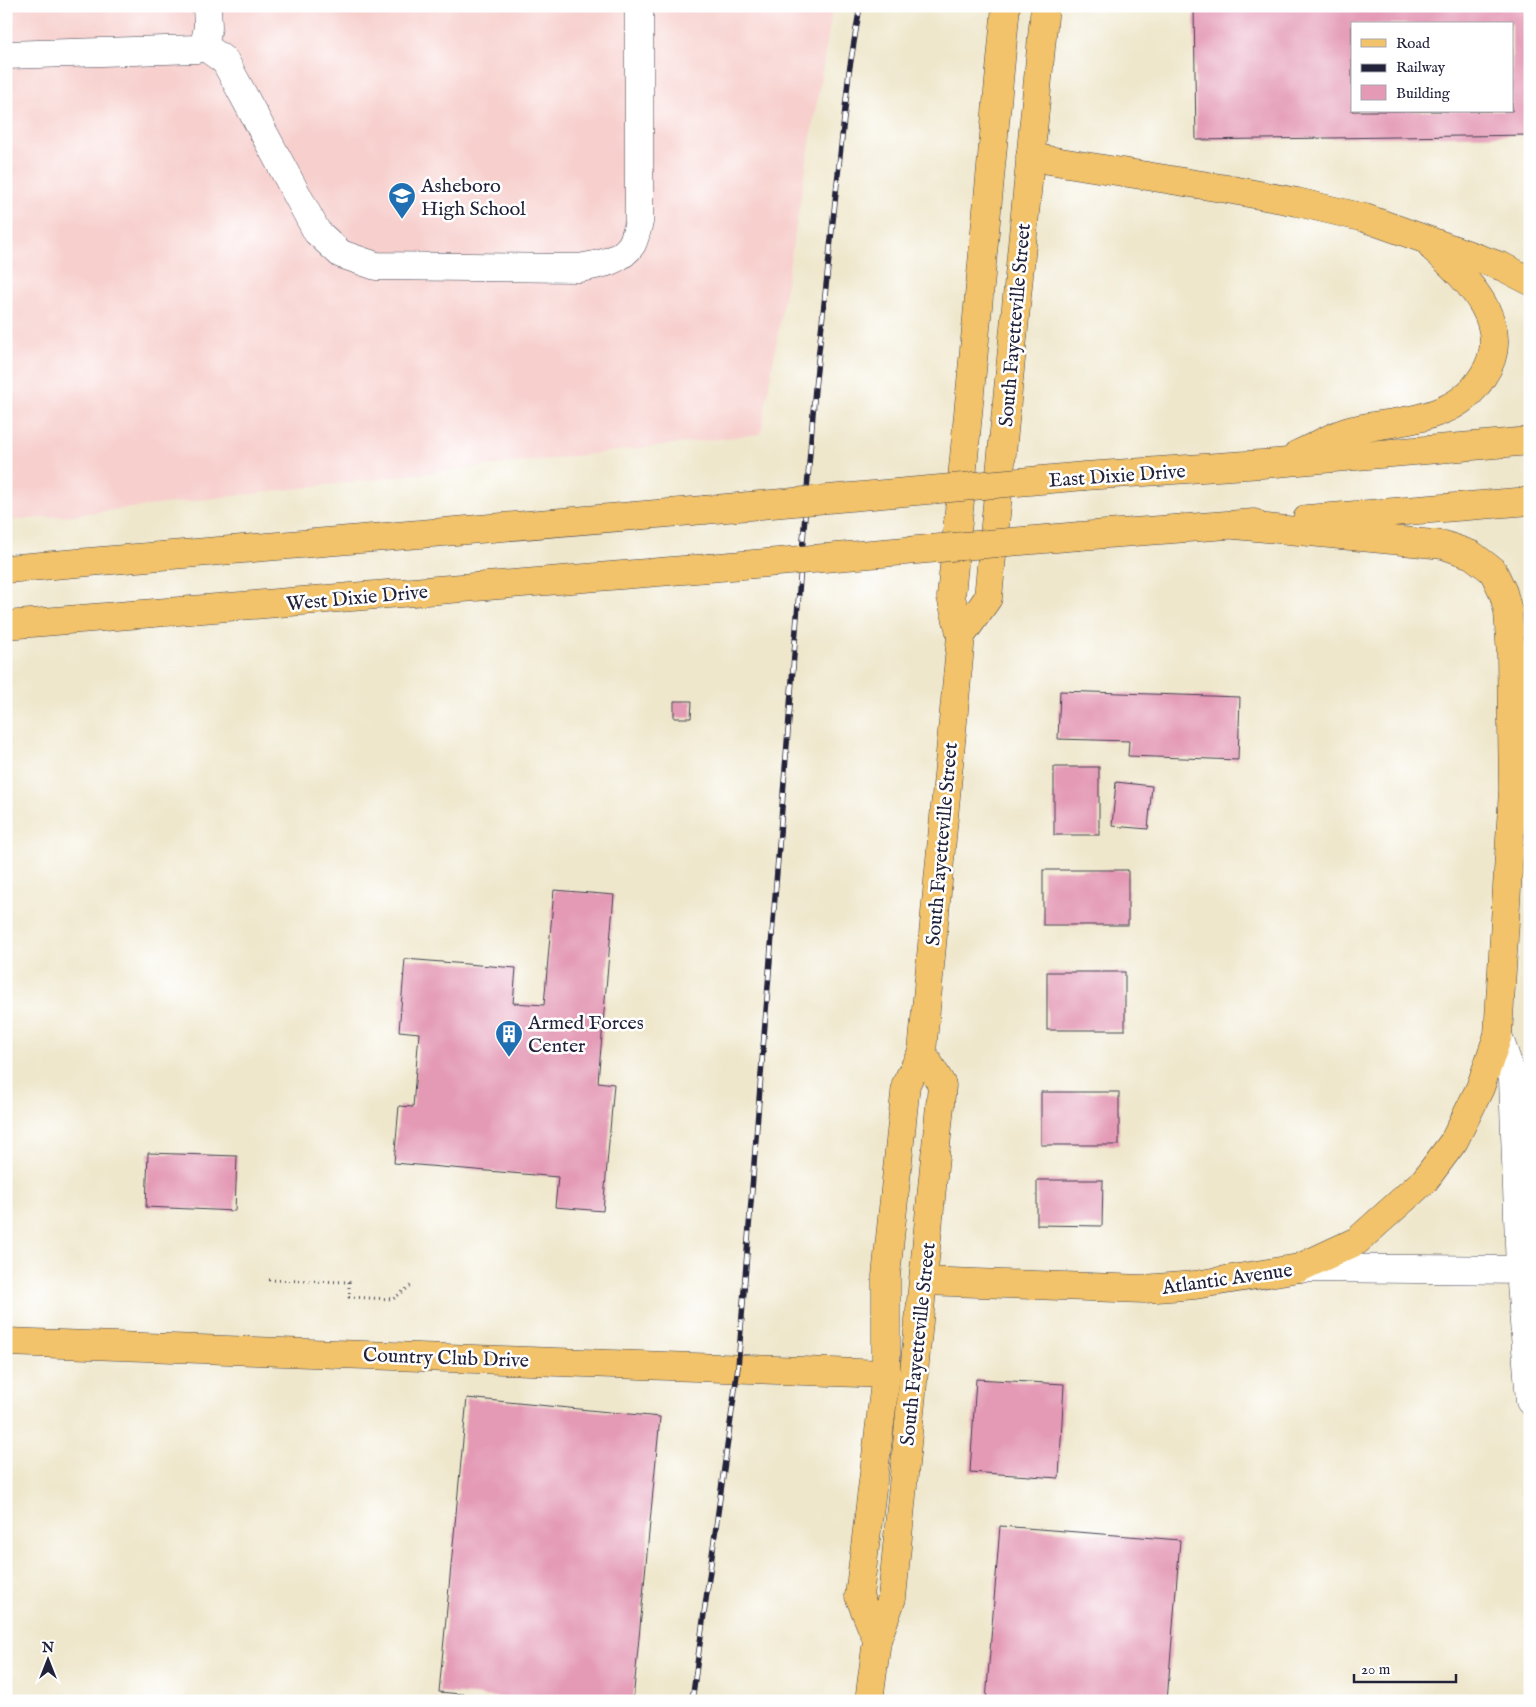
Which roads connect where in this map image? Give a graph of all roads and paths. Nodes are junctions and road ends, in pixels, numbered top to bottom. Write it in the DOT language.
graph roads {
  1 [pos="208,6"];
  2 [pos="639,6"];
  3 [pos="1006,6"];
  4 [pos="1045,6"];
  5 [pos="204,46"];
  6 [pos="6,55"];
  7 [pos="1030,157"];
  8 [pos="1425,240"];
  9 [pos="1530,281"];
  10 [pos="1530,441"];
  11 [pos="1276,463"];
  12 [pos="1530,500"];
  13 [pos="1235,525"];
  14 [pos="6,569"];
  15 [pos="6,625"];
  16 [pos="961,636"];
  17 [pos="1530,742"];
  18 [pos="1512,790"];
  19 [pos="1498,1035"];
  20 [pos="922,1052"];
  21 [pos="1299,1268"];
  22 [pos="1525,1270"];
  23 [pos="269,1280"];
  24 [pos="924,1281"];
  25 [pos="412,1285"];
  26 [pos="6,1342"];
  27 [pos="886,1374"];
  28 [pos="1530,1401"];
  29 [pos="877,1640"];
  30 [pos="869,1701"];
  1 -- 5 [label="street"];
  2 -- 5 [label="street"];
  3 -- 16 [label="main road, South Fayetteville Street"];
  4 -- 7 [label="main road, South Fayetteville Street"];
  5 -- 6 [label="street"];
  7 -- 8 [label="main road"];
  7 -- 16 [label="main road, South Fayetteville Street"];
  8 -- 9 [label="main road"];
  8 -- 11 [label="main road"];
  10 -- 11 [label="main road, East Dixie Drive"];
  11 -- 14 [label="main road, East Dixie Drive, bridge"];
  12 -- 13 [label="main road"];
  13 -- 15 [label="main road, West Dixie Drive, bridge"];
  13 -- 18 [label="main road"];
  16 -- 20 [label="main road, South Fayetteville Street"];
  17 -- 18 [label="main road"];
  18 -- 19 [label="main road"];
  19 -- 21 [label="main road"];
  19 -- 22 [label="street"];
  20 -- 24 [label="main road, South Fayetteville Street"];
  20 -- 27 [label="main road, South Fayetteville Street"];
  21 -- 22 [label="street, Atlantic Avenue"];
  21 -- 24 [label="main road, Atlantic Avenue"];
  22 -- 28 [label="street"];
  23 -- 25 [label="path"];
  24 -- 29 [label="main road, South Fayetteville Street"];
  26 -- 27 [label="main road, Country Club Drive"];
  27 -- 29 [label="main road, South Fayetteville Street"];
  29 -- 30 [label="main road, South Fayetteville Street"];
}
